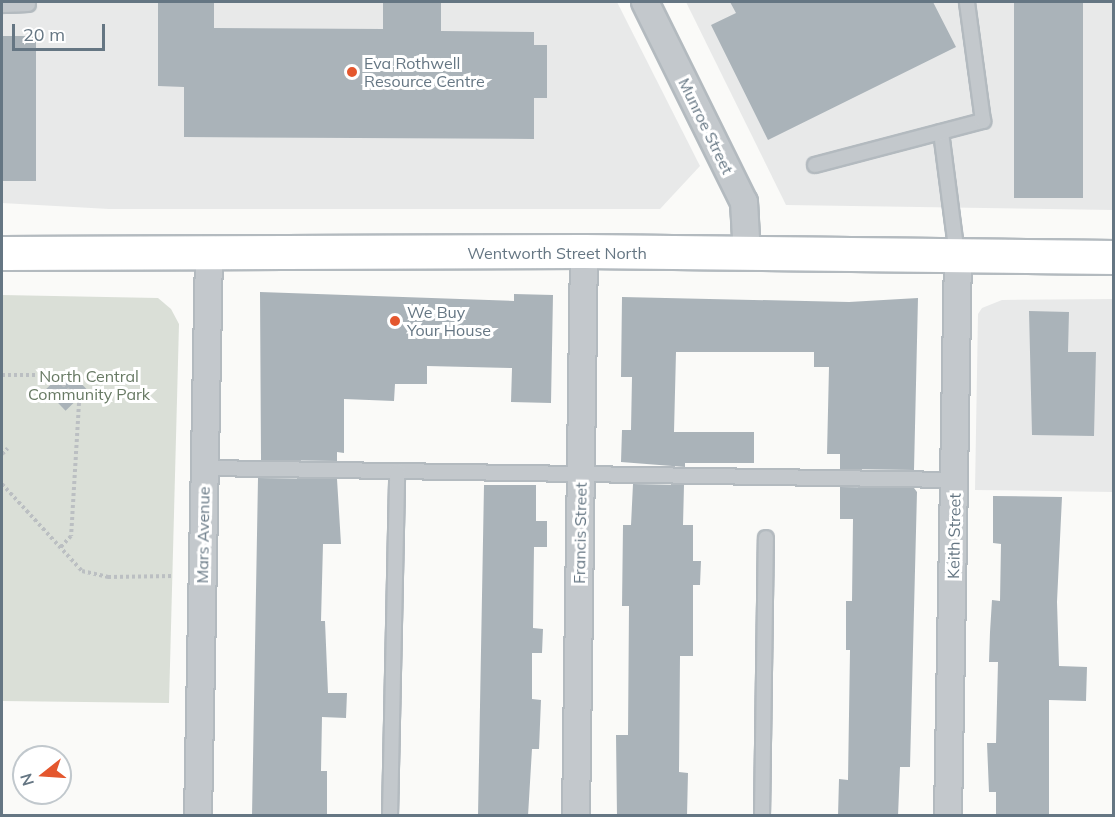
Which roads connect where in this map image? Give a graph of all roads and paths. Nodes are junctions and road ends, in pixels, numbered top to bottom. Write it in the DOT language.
graph roads {
  1 [pos="645,2"];
  2 [pos="967,2"];
  3 [pos="2,4"];
  4 [pos="28,4"];
  5 [pos="941,132"];
  6 [pos="815,165"];
  7 [pos="584,252"];
  8 [pos="2,253"];
  9 [pos="209,255"];
  10 [pos="747,255"];
  11 [pos="958,257"];
  12 [pos="1113,257"];
  13 [pos="2,375"];
  14 [pos="8,448"];
  15 [pos="2,454"];
  16 [pos="205,468"];
  17 [pos="397,471"];
  18 [pos="581,473"];
  19 [pos="956,480"];
  20 [pos="2,484"];
  21 [pos="766,538"];
  22 [pos="59,549"];
  23 [pos="202,576"];
  24 [pos="198,816"];
  25 [pos="390,816"];
  26 [pos="576,816"];
  27 [pos="762,816"];
  28 [pos="948,816"];
  1 -- 10 [label="street, Munroe Street"];
  2 -- 5 [label="lane"];
  3 -- 4 [label="lane"];
  5 -- 6 [label="lane"];
  5 -- 11 [label="lane"];
  7 -- 9 [label="main road, Wentworth Street North"];
  7 -- 10 [label="main road, Wentworth Street North"];
  7 -- 18 [label="street, Francis Street"];
  8 -- 9 [label="main road, Wentworth Street North"];
  9 -- 16 [label="street, Mars Avenue"];
  10 -- 11 [label="main road, Wentworth Street North"];
  11 -- 12 [label="main road, Wentworth Street North"];
  11 -- 19 [label="street, Keith Street"];
  13 -- 22 [label="path"];
  14 -- 15 [label="path"];
  16 -- 17 [label="lane"];
  16 -- 23 [label="street, Mars Avenue"];
  17 -- 18 [label="lane"];
  17 -- 25 [label="lane"];
  18 -- 19 [label="lane"];
  18 -- 26 [label="street, Francis Street"];
  19 -- 28 [label="street, Keith Street"];
  20 -- 22 [label="path"];
  21 -- 27 [label="lane"];
  22 -- 23 [label="path"];
  23 -- 24 [label="street, Mars Avenue"];
}
